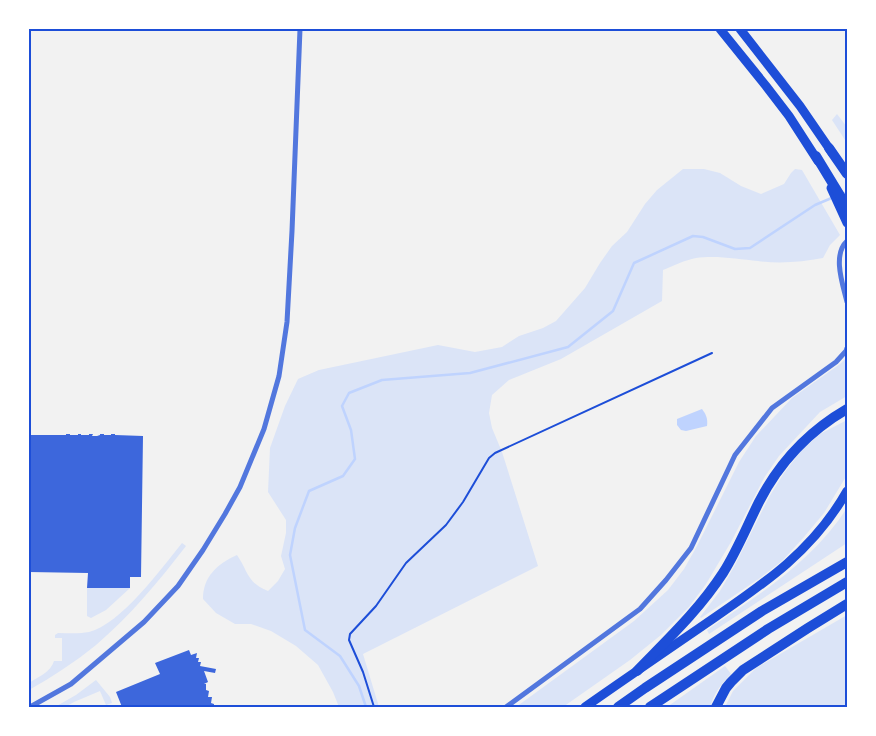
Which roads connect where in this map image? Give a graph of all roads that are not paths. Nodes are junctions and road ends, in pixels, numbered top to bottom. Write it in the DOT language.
graph roads {
  1 [pos="300,29"];
  2 [pos="720,29"];
  3 [pos="740,29"];
  4 [pos="829,148"];
  5 [pos="816,156"];
  6 [pos="847,175"];
  7 [pos="847,207"];
  8 [pos="847,223"];
  9 [pos="847,241"];
  10 [pos="847,302"];
  11 [pos="847,348"];
  12 [pos="844,411"];
  13 [pos="847,491"];
  14 [pos="847,562"];
  15 [pos="847,582"];
  16 [pos="847,604"];
  17 [pos="637,671"];
  18 [pos="30,707"];
  19 [pos="506,707"];
  20 [pos="585,707"];
  21 [pos="618,707"];
  22 [pos="650,707"];
  23 [pos="716,707"];
  1 -- 18 [label="street"];
  2 -- 5 [label="highway"];
  3 -- 4 [label="highway"];
  4 -- 6 [label="highway"];
  5 -- 7 [label="highway"];
  5 -- 8 [label="highway"];
  9 -- 10 [label="street"];
  11 -- 19 [label="street"];
  12 -- 17 [label="highway"];
  13 -- 17 [label="highway"];
  14 -- 21 [label="highway"];
  15 -- 22 [label="highway"];
  16 -- 23 [label="highway"];
  17 -- 20 [label="highway"];
}
